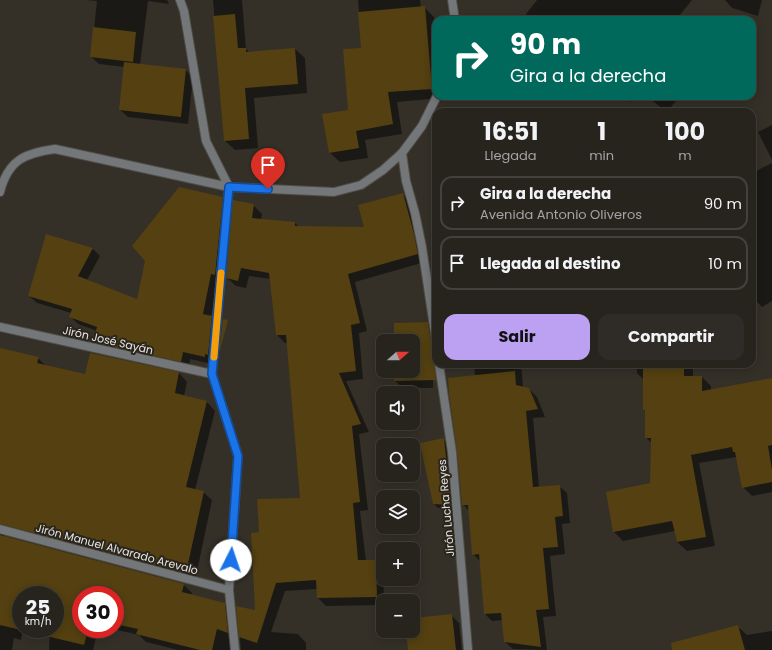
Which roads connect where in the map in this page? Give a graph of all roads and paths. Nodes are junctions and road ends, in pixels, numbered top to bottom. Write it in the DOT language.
graph roads {
  1 [pos="180,0"];
  2 [pos="452,0"];
  3 [pos="454,16"];
  4 [pos="435,100"];
  5 [pos="402,153"];
  6 [pos="229,187"];
  7 [pos="0,192"];
  8 [pos="432,313"];
  9 [pos="0,327"];
  10 [pos="441,368"];
  11 [pos="212,374"];
  12 [pos="0,529"];
  13 [pos="229,590"];
  14 [pos="235,650"];
  15 [pos="468,650"];
  1 -- 6 [label="street"];
  2 -- 3 [label="street"];
  4 -- 5 [label="street"];
  5 -- 6 [label="street"];
  5 -- 8 [label="street"];
  6 -- 7 [label="street"];
  6 -- 11 [label="street"];
  9 -- 11 [label="street, Jirón José Sayán"];
  10 -- 15 [label="street, Jirón Lucha Reyes"];
  11 -- 13 [label="street"];
  12 -- 13 [label="street, Jirón Manuel Alvarado Arevalo"];
  13 -- 14 [label="street"];
}
